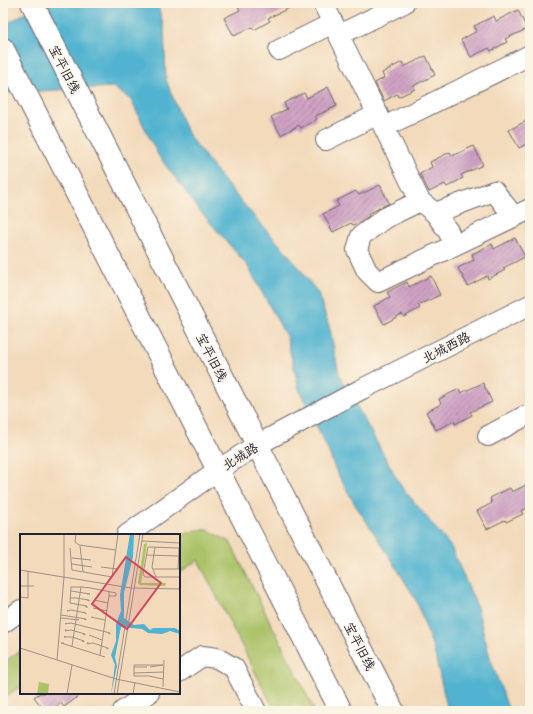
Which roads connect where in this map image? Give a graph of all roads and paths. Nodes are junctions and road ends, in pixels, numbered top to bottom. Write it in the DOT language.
graph roads {
  1 [pos="32,3"];
  2 [pos="324,3"];
  3 [pos="404,3"];
  4 [pos="336,29"];
  5 [pos="3,49"];
  6 [pos="279,50"];
  7 [pos="530,55"];
  8 [pos="381,121"];
  9 [pos="326,140"];
  10 [pos="428,207"];
  11 [pos="522,213"];
  12 [pos="455,245"];
  13 [pos="530,305"];
  14 [pos="362,389"];
  15 [pos="528,419"];
  16 [pos="488,436"];
  17 [pos="257,445"];
  18 [pos="218,470"];
  19 [pos="128,534"];
  20 [pos="20,611"];
  21 [pos="3,623"];
  22 [pos="180,671"];
  23 [pos="148,694"];
  24 [pos="123,711"];
  25 [pos="256,711"];
  26 [pos="341,711"];
  27 [pos="394,711"];
  1 -- 17 [label="main road, 宝平旧线"];
  2 -- 4 [label="street"];
  3 -- 4 [label="street"];
  4 -- 6 [label="street"];
  4 -- 8 [label="street"];
  5 -- 18 [label="main road"];
  7 -- 8 [label="street"];
  8 -- 9 [label="street"];
  8 -- 10 [label="street"];
  10 -- 11 [label="street"];
  10 -- 12 [label="street"];
  10 -- 12 [label="street"];
  11 -- 12 [label="street"];
  13 -- 14 [label="street, 北城西路"];
  14 -- 17 [label="street, 北城路"];
  15 -- 16 [label="street"];
  17 -- 18 [label="street, 北城路"];
  17 -- 27 [label="main road, 宝平旧线"];
  18 -- 19 [label="street, 北城路"];
  18 -- 26 [label="main road"];
  20 -- 21 [label="street"];
  22 -- 25 [label="street"];
  23 -- 24 [label="street"];
}
